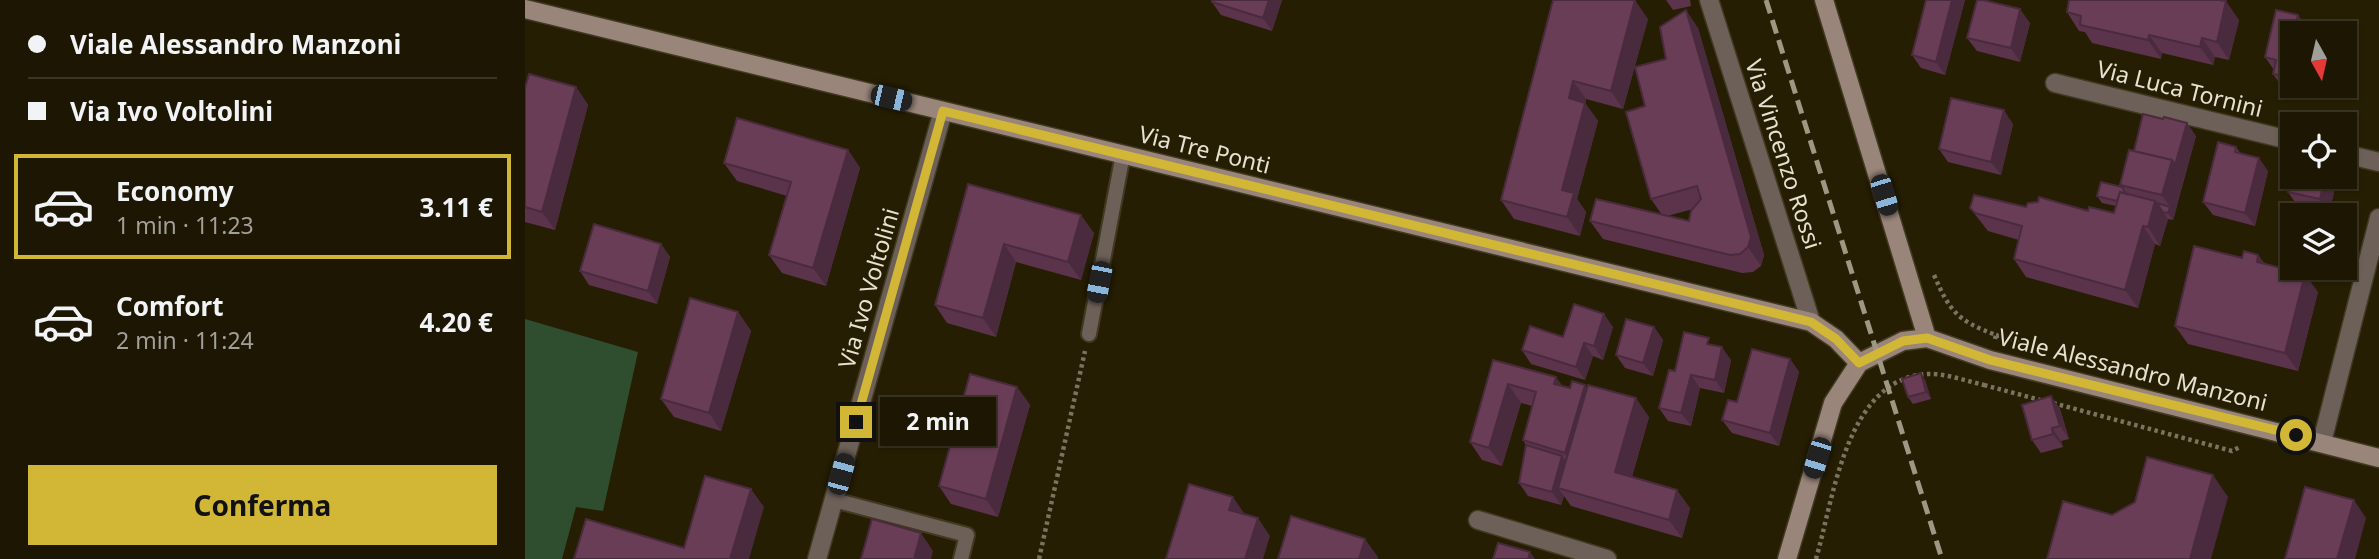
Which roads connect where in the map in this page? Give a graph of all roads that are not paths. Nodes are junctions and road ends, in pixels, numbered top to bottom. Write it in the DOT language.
graph roads {
  1 [pos="1709,0"];
  2 [pos="1824,0"];
  3 [pos="525,9"];
  4 [pos="2055,83"];
  5 [pos="943,111"];
  6 [pos="2280,138"];
  7 [pos="1123,154"];
  8 [pos="2357,156"];
  9 [pos="2379,162"];
  10 [pos="2379,218"];
  11 [pos="1811,322"];
  12 [pos="1089,334"];
  13 [pos="1927,338"];
  14 [pos="1859,363"];
  15 [pos="2322,442"];
  16 [pos="2379,458"];
  17 [pos="834,500"];
  18 [pos="1478,520"];
  19 [pos="817,559"];
  20 [pos="961,559"];
  21 [pos="1607,559"];
  22 [pos="1787,559"];
  1 -- 11 [label="street, Via Vincenzo Rossi"];
  2 -- 13 [label="street"];
  3 -- 5 [label="street, Via Tre Ponti"];
  4 -- 6 [label="street, Via Luca Tornini"];
  5 -- 7 [label="street, Via Tre Ponti"];
  5 -- 17 [label="street, Via Ivo Voltolini"];
  7 -- 11 [label="street, Via Tre Ponti"];
  7 -- 12 [label="lane"];
  8 -- 9 [label="street"];
  10 -- 15 [label="street"];
  11 -- 14 [label="street, Via Tre Ponti"];
  13 -- 14 [label="street"];
  13 -- 15 [label="street, Viale Alessandro Manzoni"];
  14 -- 22 [label="street"];
  15 -- 16 [label="street, Viale Alessandro Manzoni"];
  17 -- 19 [label="street, Via Ivo Voltolini"];
  17 -- 20 [label="lane"];
  18 -- 21 [label="street"];
}
